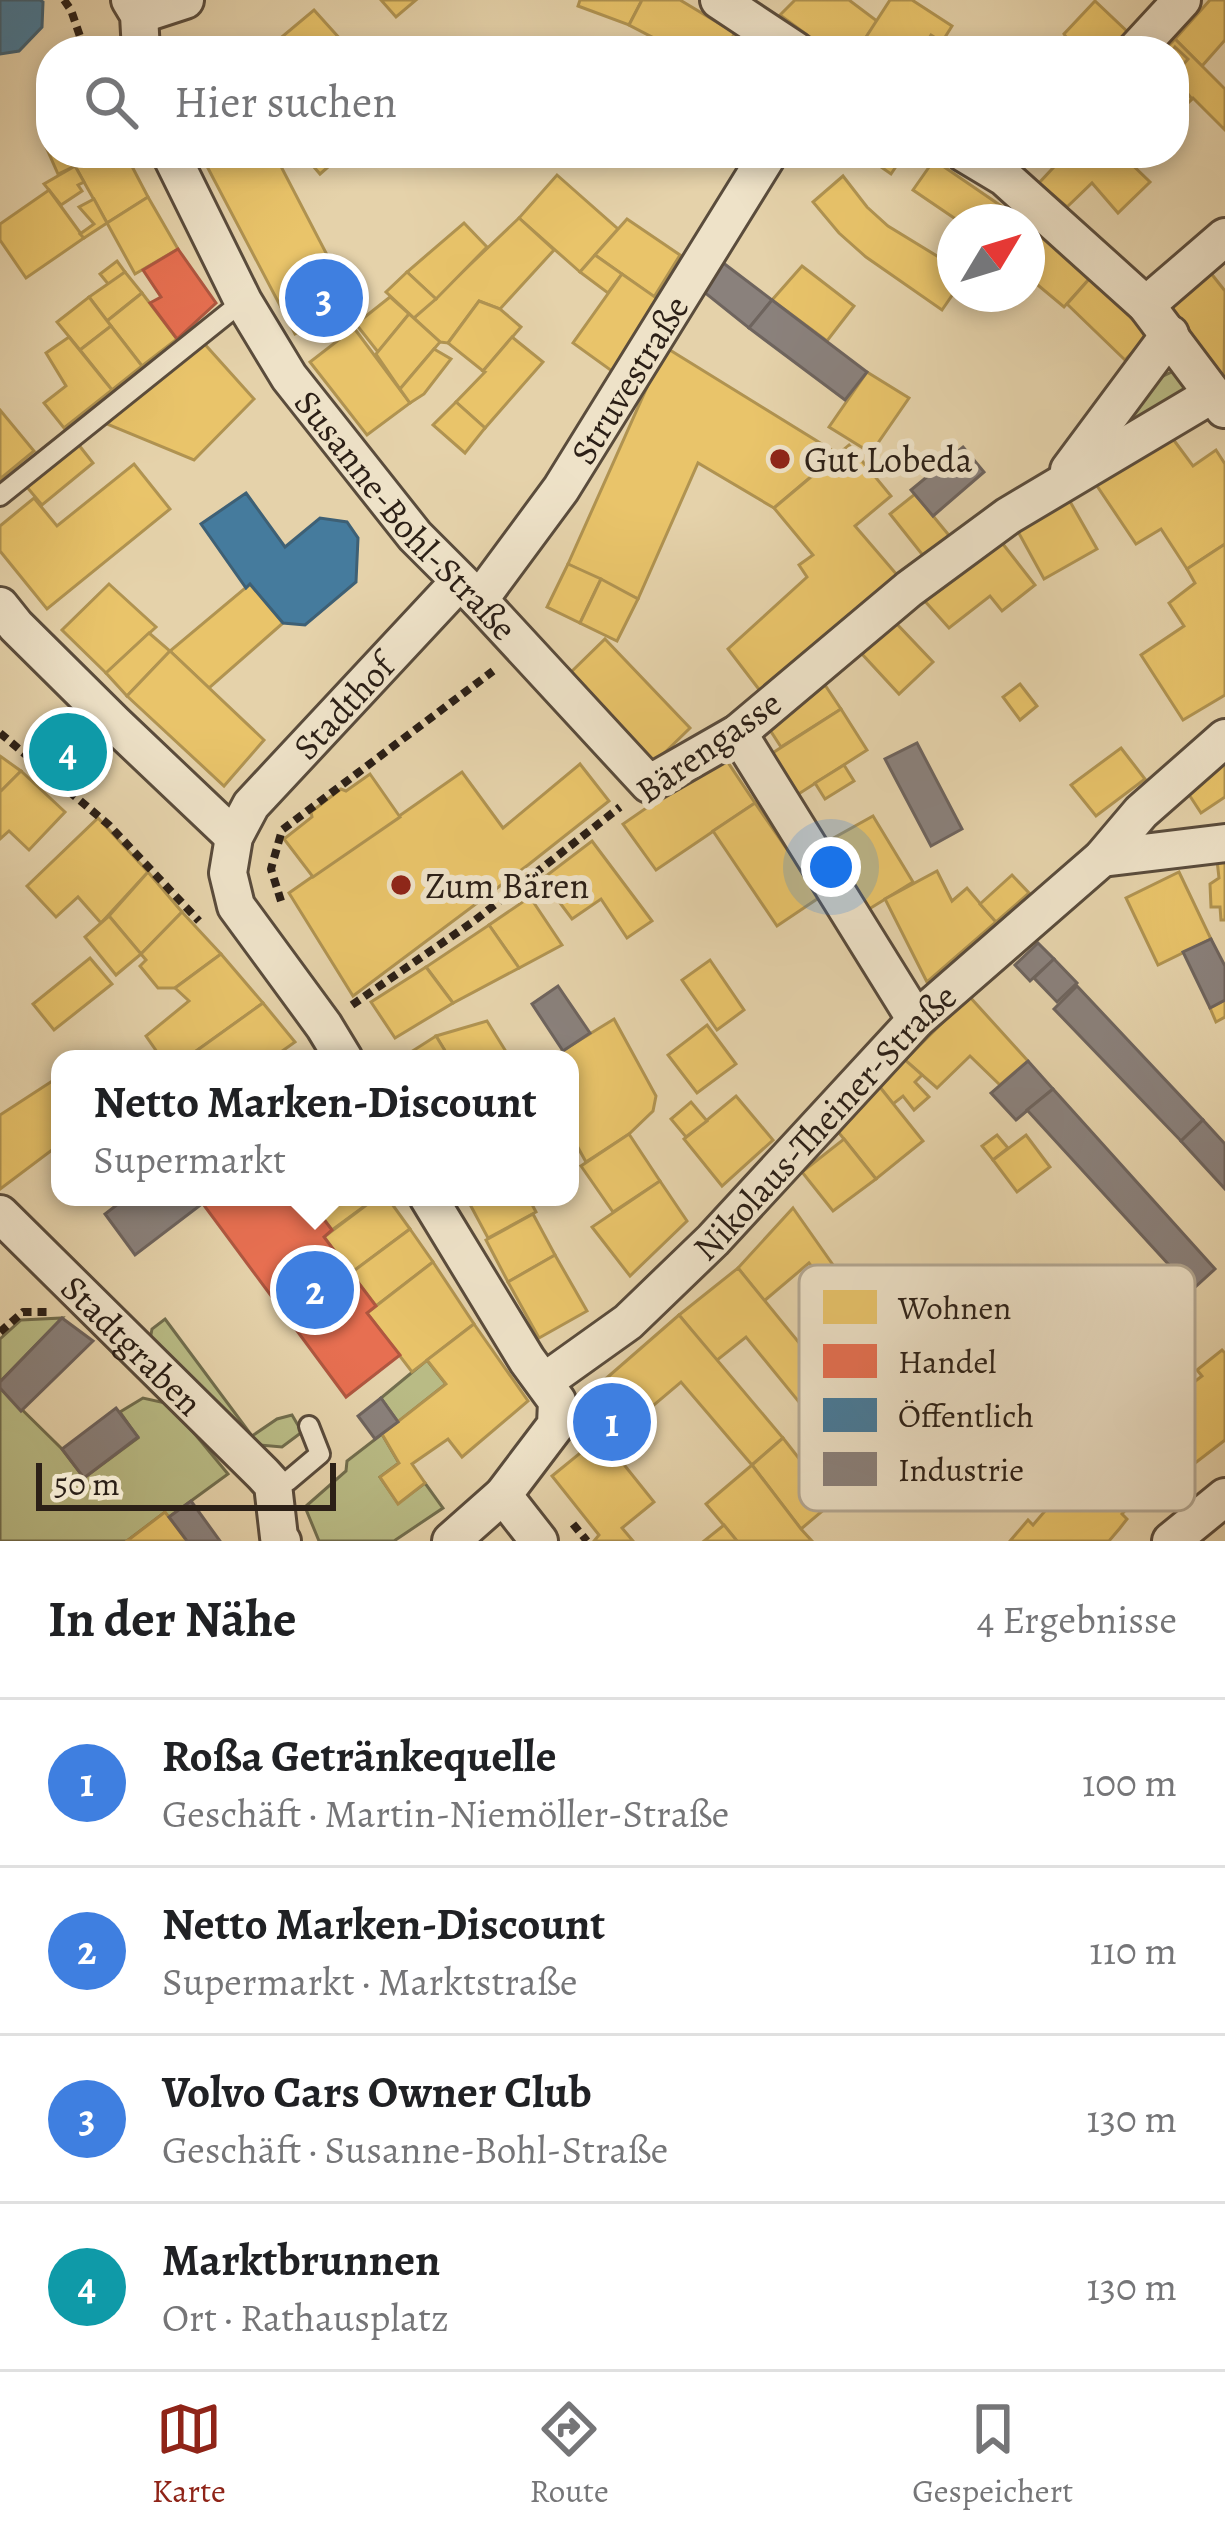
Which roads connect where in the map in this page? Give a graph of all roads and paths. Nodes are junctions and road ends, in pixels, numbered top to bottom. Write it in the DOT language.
graph roads {
  1 [pos="64,0"];
  2 [pos="185,0"];
  3 [pos="719,0"];
  4 [pos="1182,0"];
  5 [pos="137,22"];
  6 [pos="79,36"];
  7 [pos="773,36"];
  8 [pos="1150,36"];
  9 [pos="177,168"];
  10 [pos="760,168"];
  11 [pos="1021,168"];
  12 [pos="1225,237"];
  13 [pos="243,301"];
  14 [pos="1146,304"];
  15 [pos="1170,334"];
  16 [pos="1219,402"];
  17 [pos="1060,483"];
  18 [pos="0,496"];
  19 [pos="469,591"];
  20 [pos="0,606"];
  21 [pos="523,648"];
  22 [pos="0,733"];
  23 [pos="738,733"];
  24 [pos="1225,738"];
  25 [pos="649,784"];
  26 [pos="234,837"];
  27 [pos="1225,842"];
  28 [pos="1102,858"];
  29 [pos="282,905"];
  30 [pos="188,908"];
  31 [pos="340,988"];
  32 [pos="352,1005"];
  33 [pos="916,1020"];
  34 [pos="362,1023"];
  35 [pos="339,1050"];
  36 [pos="433,1206"];
  37 [pos="0,1214"];
  38 [pos="77,1291"];
  39 [pos="0,1333"];
  40 [pos="544,1382"];
  41 [pos="309,1426"];
  42 [pos="273,1485"];
  43 [pos="503,1495"];
  44 [pos="1225,1496"];
  45 [pos="282,1541"];
  46 [pos="452,1541"];
  47 [pos="539,1541"];
  48 [pos="1171,1541"];
  1 -- 6 [label="path"];
  2 -- 5 [label="street"];
  3 -- 7 [label="street"];
  4 -- 8 [label="street"];
  9 -- 13 [label="street, Susanne-Bohl-Straße"];
  10 -- 19 [label="street, Struvestraße"];
  11 -- 14 [label="street"];
  12 -- 14 [label="street"];
  13 -- 18 [label="lane"];
  13 -- 19 [label="street, Susanne-Bohl-Straße"];
  14 -- 15 [label="street"];
  15 -- 16 [label="street"];
  15 -- 17 [label="street, Bärengasse"];
  16 -- 17 [label="street, Bärengasse"];
  17 -- 23 [label="street, Bärengasse"];
  19 -- 21 [label="street, Susanne-Bohl-Straße"];
  19 -- 26 [label="street, Stadthof"];
  20 -- 26 [label="street"];
  21 -- 25 [label="street, Susanne-Bohl-Straße"];
  21 -- 29 [label="path"];
  22 -- 30 [label="path"];
  23 -- 25 [label="street, Bärengasse"];
  23 -- 33 [label="street"];
  24 -- 28 [label="street, Nikolaus-Theiner-Straße"];
  25 -- 32 [label="path, Bärengasse"];
  26 -- 35 [label="street"];
  27 -- 28 [label="street"];
  28 -- 33 [label="street, Nikolaus-Theiner-Straße"];
  31 -- 32 [label="path"];
  32 -- 34 [label="path"];
  33 -- 40 [label="street, Nikolaus-Theiner-Straße"];
  36 -- 40 [label="street"];
  37 -- 38 [label="street, Stadtgraben"];
  38 -- 39 [label="path"];
  38 -- 42 [label="street, Stadtgraben"];
  40 -- 43 [label="street"];
  41 -- 42 [label="lane"];
  42 -- 45 [label="street"];
  43 -- 46 [label="street"];
  43 -- 47 [label="street"];
  44 -- 48 [label="street"];
}
